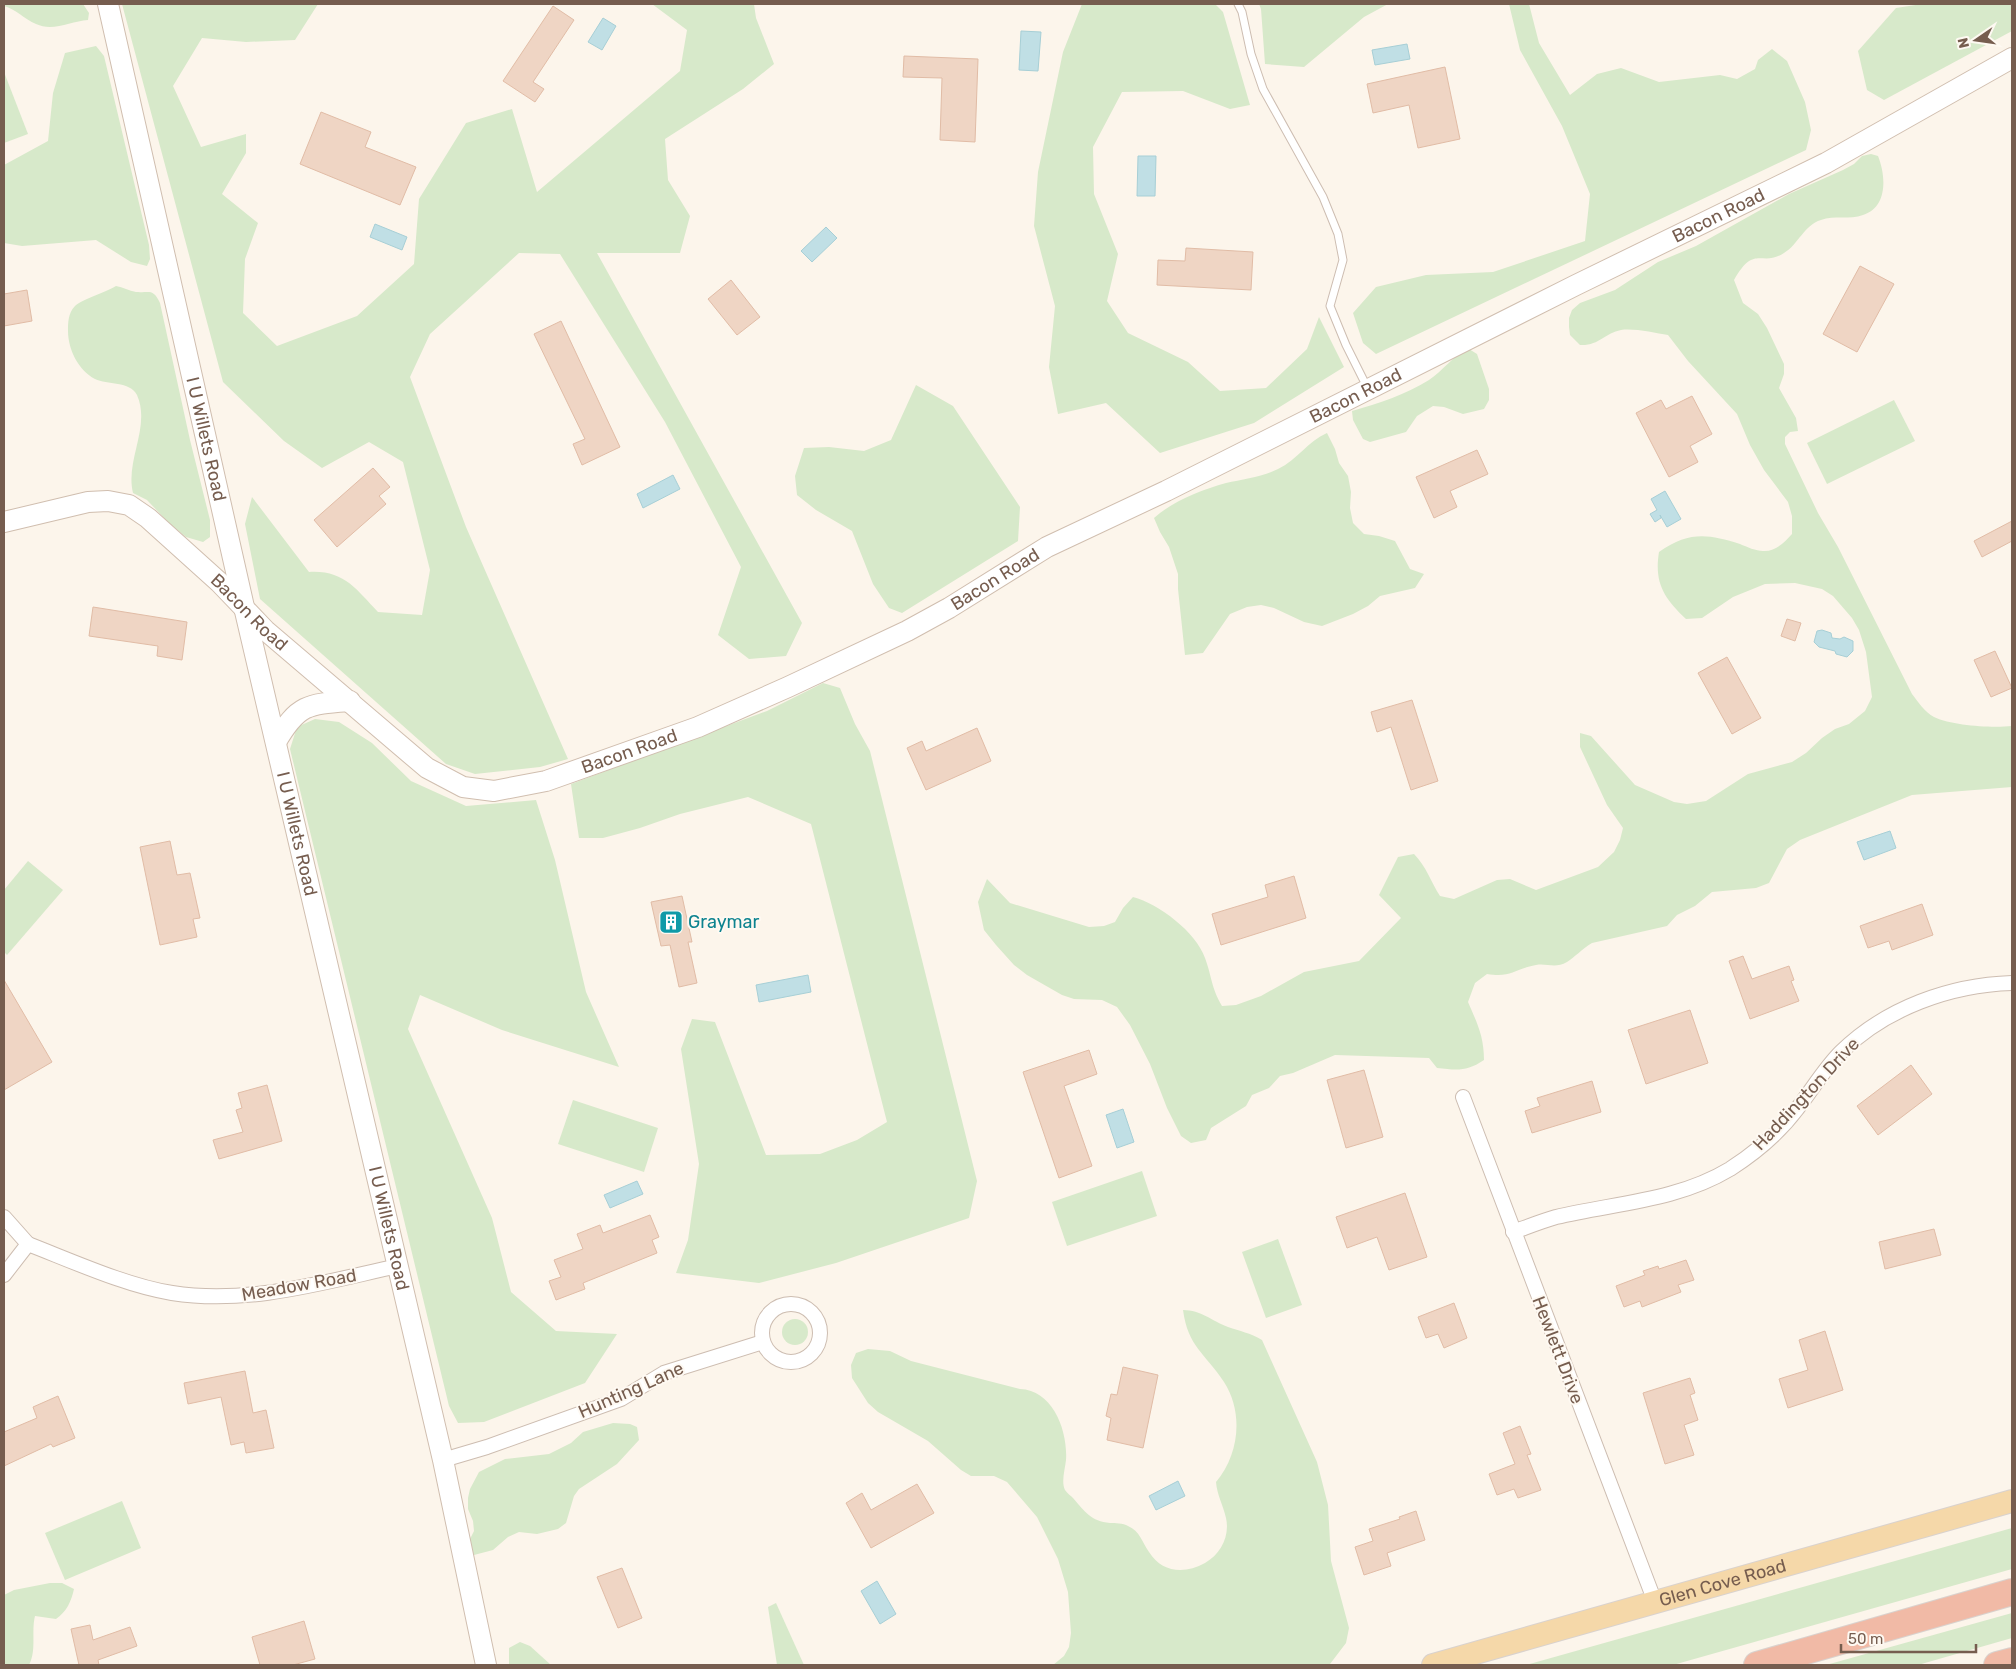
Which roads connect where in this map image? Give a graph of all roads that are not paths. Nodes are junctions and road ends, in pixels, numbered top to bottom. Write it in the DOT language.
graph roads {
  1 [pos="108,4"];
  2 [pos="1238,4"];
  3 [pos="2012,58"];
  4 [pos="1368,389"];
  5 [pos="4,522"];
  6 [pos="244,607"];
  7 [pos="350,701"];
  8 [pos="276,742"];
  9 [pos="2012,982"];
  10 [pos="1463,1097"];
  11 [pos="4,1217"];
  12 [pos="1513,1232"];
  13 [pos="28,1244"];
  14 [pos="398,1266"];
  15 [pos="4,1275"];
  16 [pos="763,1342"];
  17 [pos="443,1460"];
  18 [pos="2012,1501"];
  19 [pos="2012,1592"];
  20 [pos="1655,1602"];
  21 [pos="2012,1661"];
  22 [pos="486,1665"];
  23 [pos="1433,1665"];
  24 [pos="1757,1665"];
  25 [pos="1997,1665"];
  1 -- 6 [label="street, I U Willets Road"];
  2 -- 4 [label="lane"];
  3 -- 4 [label="street, Bacon Road"];
  4 -- 7 [label="street, Bacon Road"];
  5 -- 6 [label="street, Bacon Road"];
  6 -- 7 [label="street, Bacon Road"];
  6 -- 8 [label="street, I U Willets Road"];
  7 -- 8 [label="street"];
  8 -- 14 [label="street, I U Willets Road"];
  9 -- 12 [label="street, Haddington Drive"];
  10 -- 12 [label="street, Hewlett Drive"];
  11 -- 13 [label="street, Meadow Road"];
  12 -- 20 [label="street, Hewlett Drive"];
  13 -- 14 [label="street, Meadow Road"];
  13 -- 15 [label="street"];
  14 -- 17 [label="street, I U Willets Road"];
  16 -- 16 [label="street"];
  16 -- 17 [label="street, Hunting Lane"];
  17 -- 22 [label="street, I U Willets Road"];
  18 -- 20 [label="main road, Glen Cove Road"];
  19 -- 24 [label="highway"];
  20 -- 23 [label="main road, Glen Cove Road"];
  21 -- 25 [label="highway"];
}
